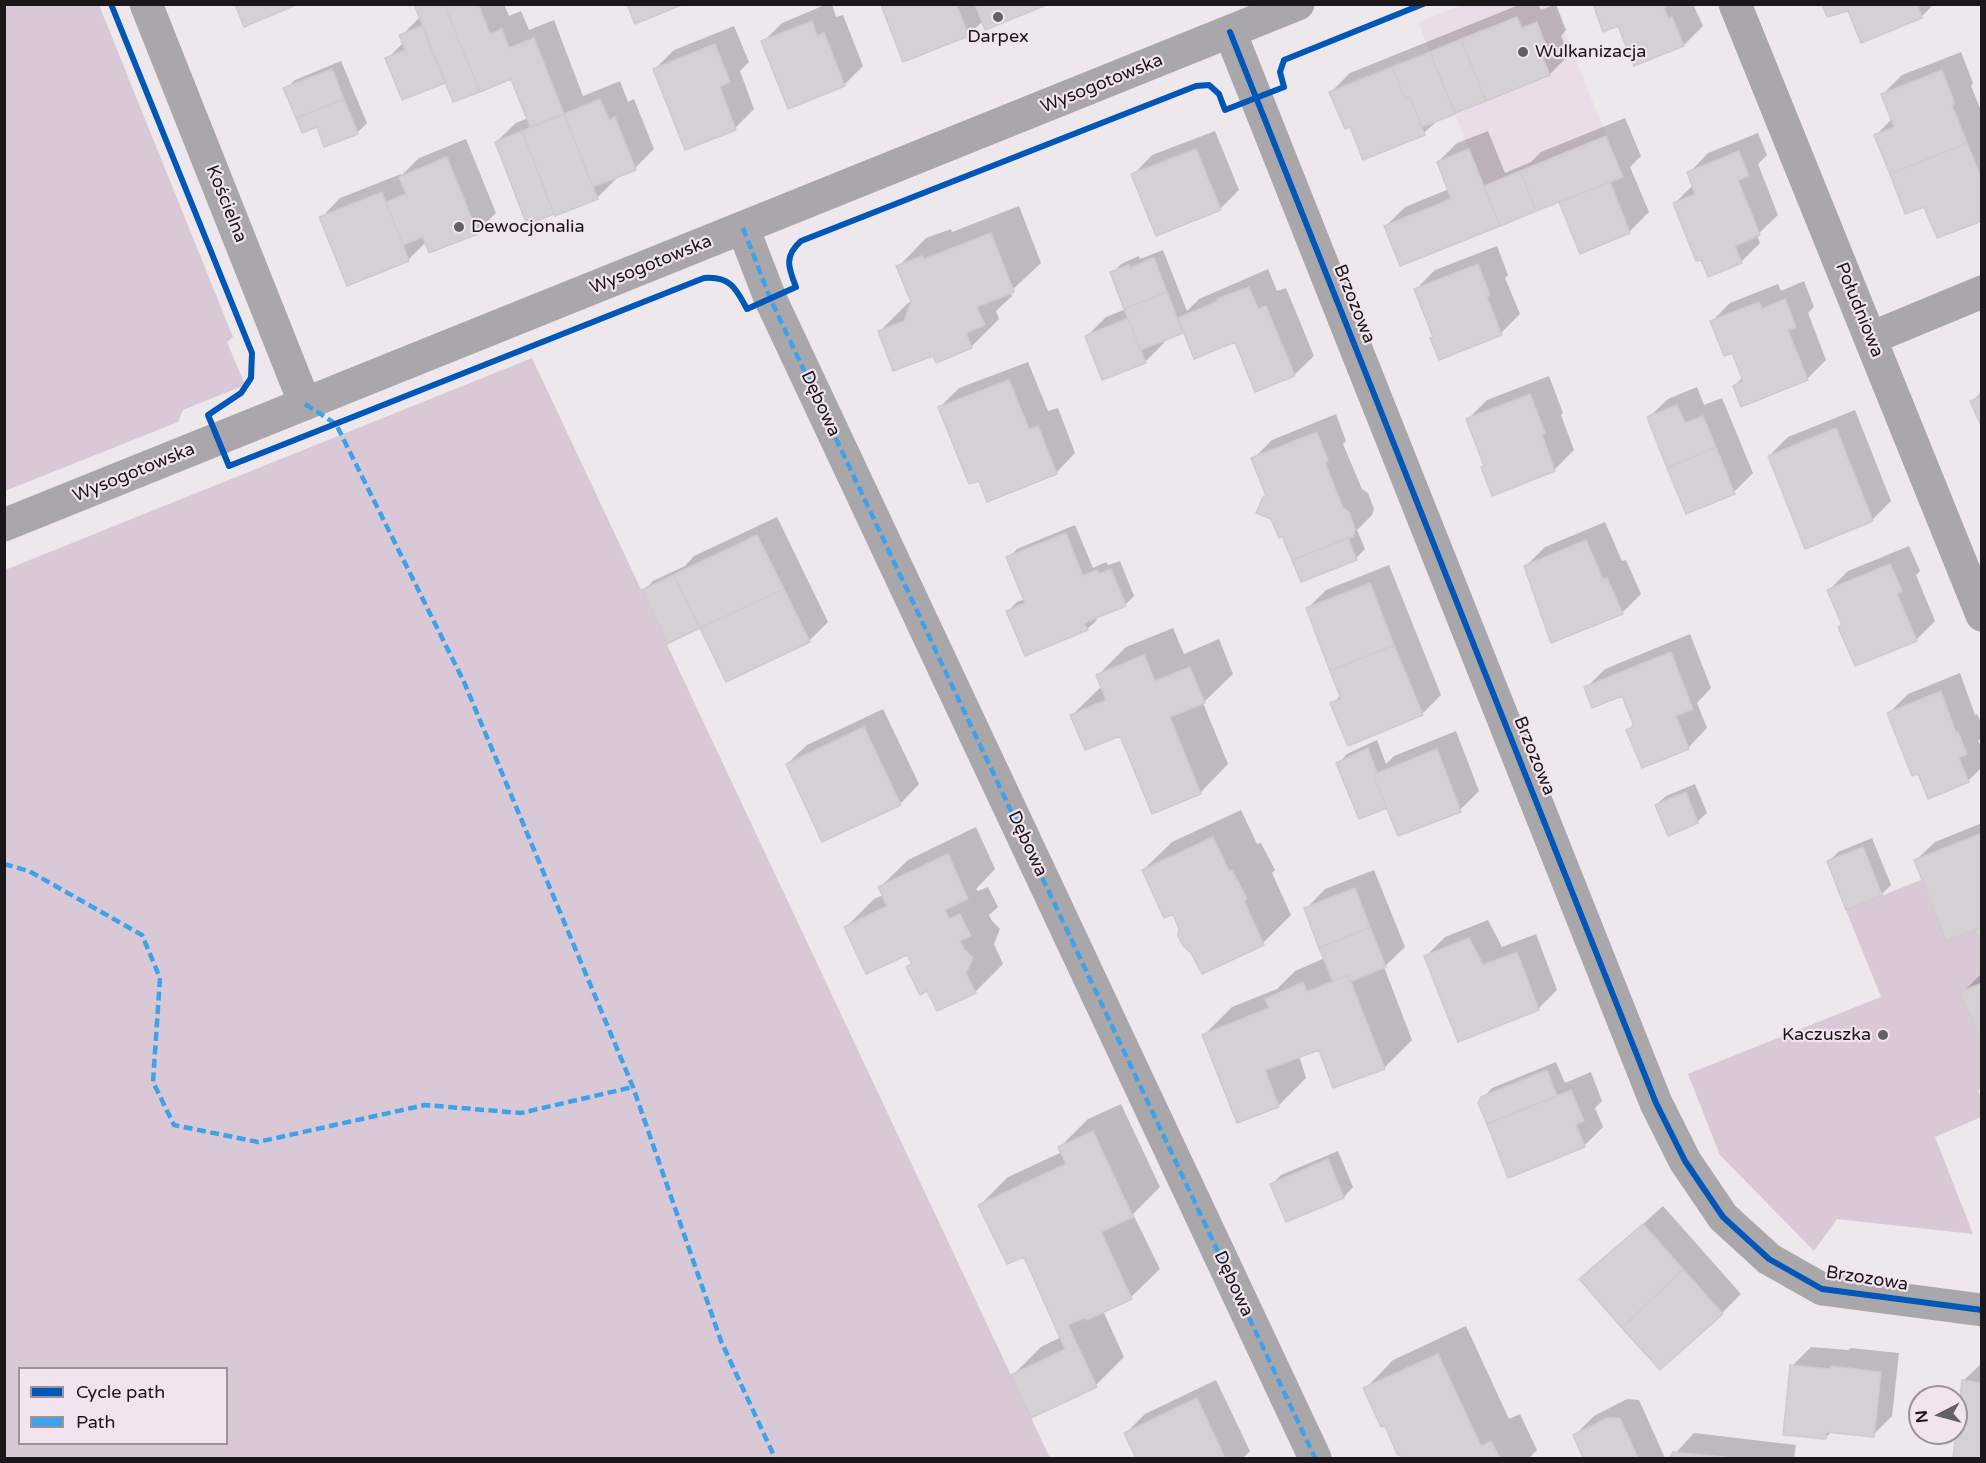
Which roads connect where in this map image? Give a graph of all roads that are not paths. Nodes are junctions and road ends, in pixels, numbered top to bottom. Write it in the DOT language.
graph roads {
  1 [pos="146,4"];
  2 [pos="1298,4"];
  3 [pos="1735,4"];
  4 [pos="1230,32"];
  5 [pos="743,228"];
  6 [pos="1982,292"];
  7 [pos="1871,338"];
  8 [pos="305,404"];
  9 [pos="4,525"];
  10 [pos="1982,615"];
  11 [pos="1982,1310"];
  12 [pos="1315,1458"];
  1 -- 8 [label="street, Kościelna"];
  2 -- 4 [label="street, Wysogotowska"];
  3 -- 7 [label="street, Południowa"];
  4 -- 5 [label="street, Wysogotowska"];
  4 -- 11 [label="street, Brzozowa"];
  5 -- 8 [label="street, Wysogotowska"];
  5 -- 12 [label="street, Dębowa"];
  6 -- 7 [label="street"];
  7 -- 10 [label="street, Południowa"];
  8 -- 9 [label="street, Wysogotowska"];
}
